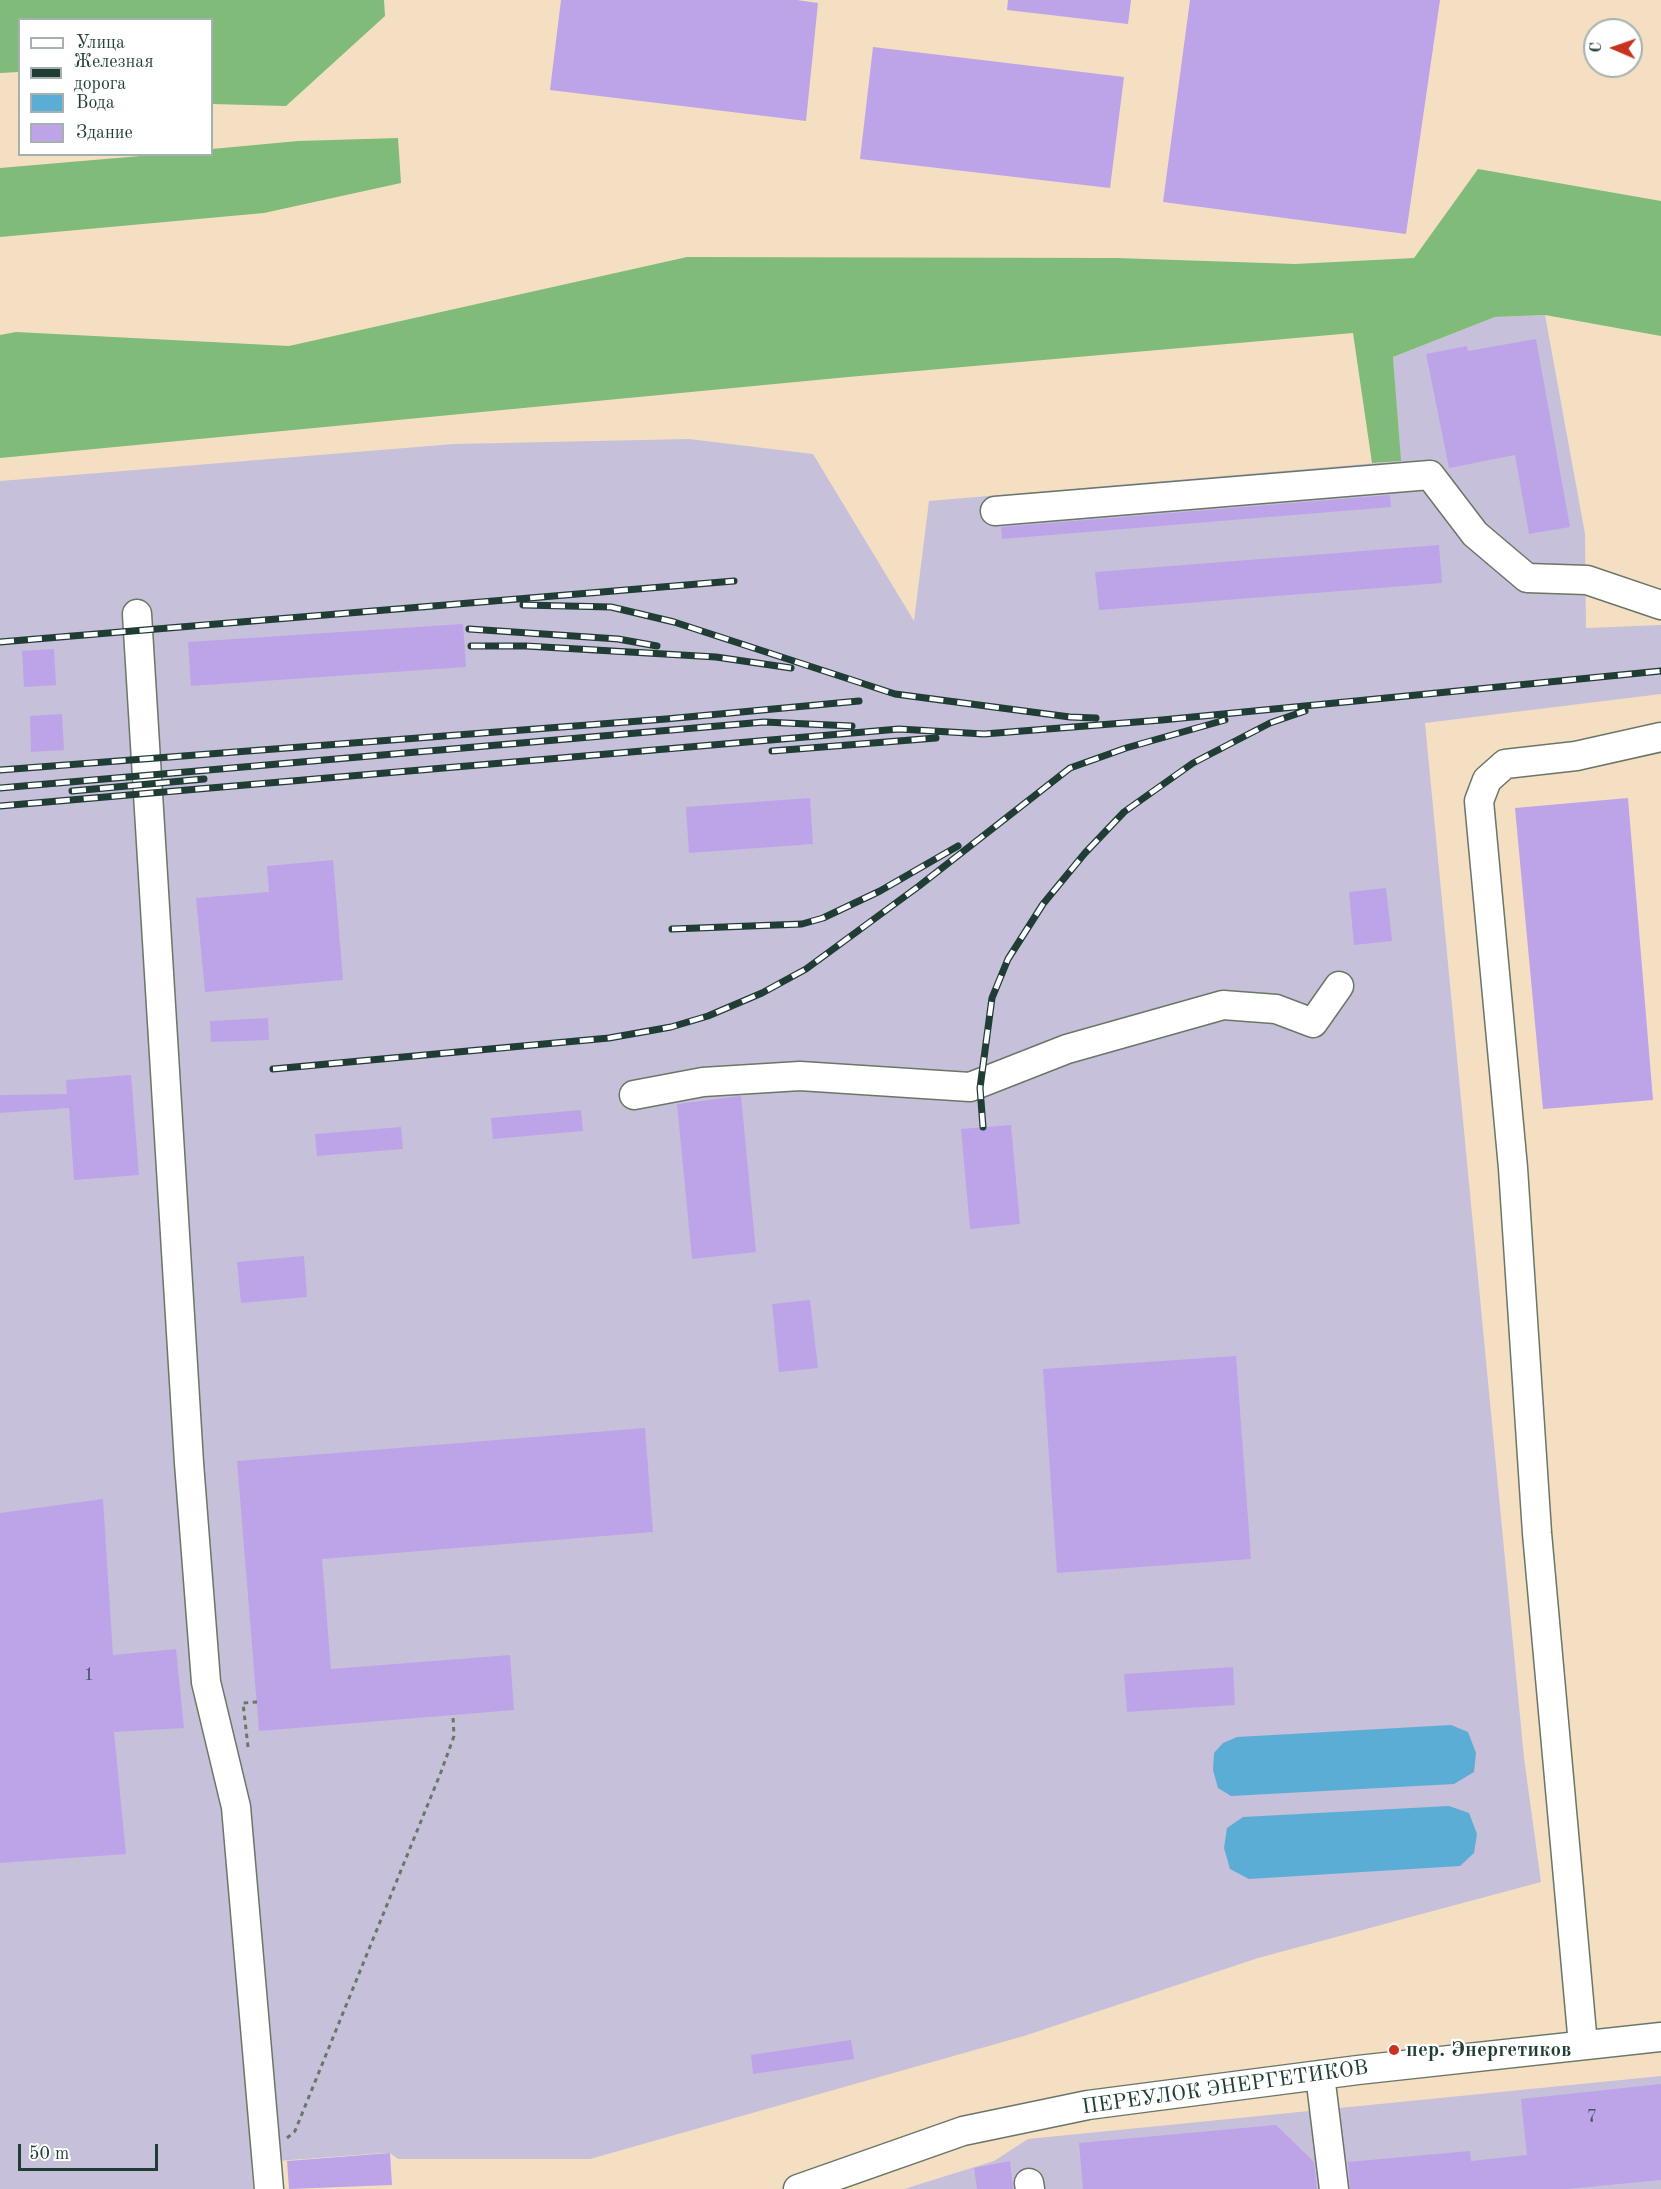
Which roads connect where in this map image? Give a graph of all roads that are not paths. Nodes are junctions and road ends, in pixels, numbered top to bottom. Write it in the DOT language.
graph roads {
  1 [pos="995,511"];
  2 [pos="1661,605"];
  3 [pos="137,614"];
  4 [pos="1661,737"];
  5 [pos="1339,986"];
  6 [pos="634,1095"];
  7 [pos="1661,2037"];
  8 [pos="1583,2045"];
  9 [pos="1320,2075"];
  10 [pos="269,2189"];
  11 [pos="798,2189"];
  12 [pos="1334,2189"];
  1 -- 2 [label="street"];
  3 -- 10 [label="street"];
  4 -- 8 [label="street"];
  5 -- 6 [label="street"];
  7 -- 8 [label="street, ПЕРЕУЛОК ЭНЕРГЕТИКОВ"];
  8 -- 9 [label="street, ПЕРЕУЛОК ЭНЕРГЕТИКОВ"];
  9 -- 11 [label="street, ПЕРЕУЛОК ЭНЕРГЕТИКОВ"];
  9 -- 12 [label="street"];
}
